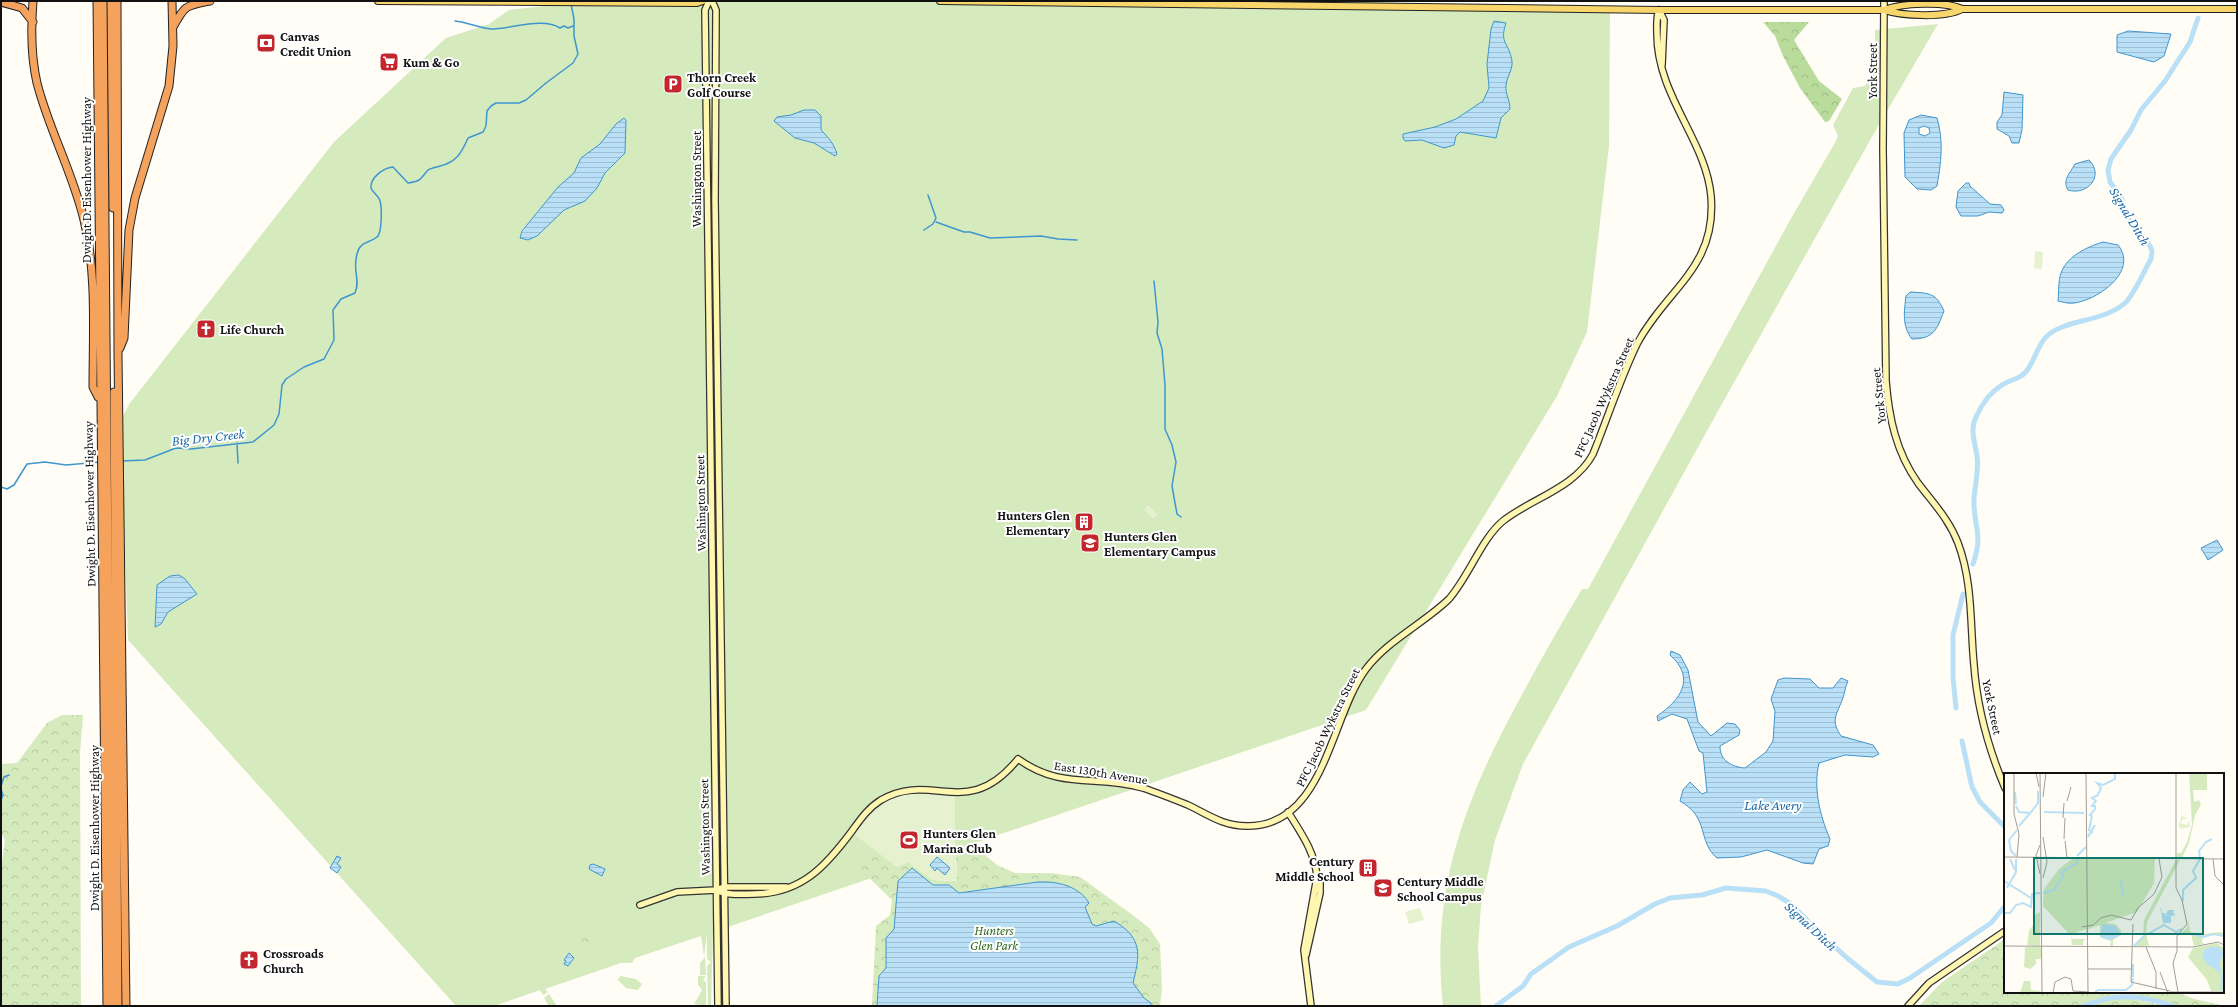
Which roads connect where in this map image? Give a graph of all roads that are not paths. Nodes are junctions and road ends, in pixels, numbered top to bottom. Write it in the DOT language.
graph roads {
  1 [pos="34,1"];
  2 [pos="97,1"];
  3 [pos="103,1"];
  4 [pos="111,1"];
  5 [pos="117,1"];
  6 [pos="172,1"];
  7 [pos="210,1"];
  8 [pos="378,1"];
  9 [pos="438,1"];
  10 [pos="703,1"];
  11 [pos="711,1"];
  12 [pos="940,1"];
  13 [pos="1884,1"];
  14 [pos="1,2"];
  15 [pos="1962,9"];
  16 [pos="1659,10"];
  17 [pos="1884,10"];
  18 [pos="2237,10"];
  19 [pos="33,22"];
  20 [pos="172,29"];
  21 [pos="118,354"];
  22 [pos="99,401"];
  23 [pos="111,450"];
  24 [pos="111,474"];
  25 [pos="2004,785"];
  26 [pos="1288,812"];
  27 [pos="724,887"];
  28 [pos="789,887"];
  29 [pos="716,890"];
  30 [pos="724,894"];
  31 [pos="640,905"];
  32 [pos="2004,932"];
  33 [pos="107,1006"];
  34 [pos="112,1006"];
  35 [pos="118,1006"];
  36 [pos="126,1006"];
  37 [pos="718,1006"];
  38 [pos="726,1006"];
  39 [pos="1311,1006"];
  40 [pos="1908,1006"];
  1 -- 19 [label="highway"];
  2 -- 22 [label="highway, Dwight D. Eisenhower Highway"];
  3 -- 23 [label="highway"];
  4 -- 23 [label="highway"];
  5 -- 21 [label="highway, Dwight D. Eisenhower Highway"];
  6 -- 20 [label="highway"];
  7 -- 20 [label="highway"];
  8 -- 9 [label="main road"];
  9 -- 10 [label="main road"];
  11 -- 27 [label="street, Washington Street"];
  11 -- 29 [label="street, Washington Street"];
  12 -- 16 [label="main road"];
  13 -- 17 [label="street, York Street"];
  14 -- 19 [label="highway"];
  15 -- 17 [label="main road"];
  15 -- 17 [label="main road"];
  15 -- 18 [label="main road"];
  16 -- 17 [label="main road"];
  16 -- 26 [label="street, PFC Jacob Wykstra Street"];
  17 -- 25 [label="street, York Street"];
  19 -- 22 [label="highway"];
  20 -- 21 [label="highway"];
  21 -- 23 [label="highway, Dwight D. Eisenhower Highway"];
  22 -- 23 [label="highway, Dwight D. Eisenhower Highway"];
  23 -- 24 [label="highway, Dwight D. Eisenhower Highway"];
  23 -- 24 [label="highway, Dwight D. Eisenhower Highway"];
  24 -- 33 [label="highway, Dwight D. Eisenhower Highway"];
  24 -- 34 [label="highway"];
  24 -- 35 [label="highway"];
  24 -- 36 [label="highway, Dwight D. Eisenhower Highway"];
  26 -- 28 [label="street, East 130th Avenue"];
  26 -- 39 [label="street"];
  27 -- 28 [label="street, East 130th Avenue"];
  27 -- 29 [label="street, East 130th Avenue"];
  27 -- 30 [label="street, Washington Street"];
  28 -- 30 [label="street, East 130th Avenue"];
  29 -- 30 [label="street, East 130th Avenue"];
  29 -- 31 [label="street, East 130th Avenue"];
  29 -- 37 [label="street, Washington Street"];
  30 -- 38 [label="street, Washington Street"];
  32 -- 40 [label="street"];
}
